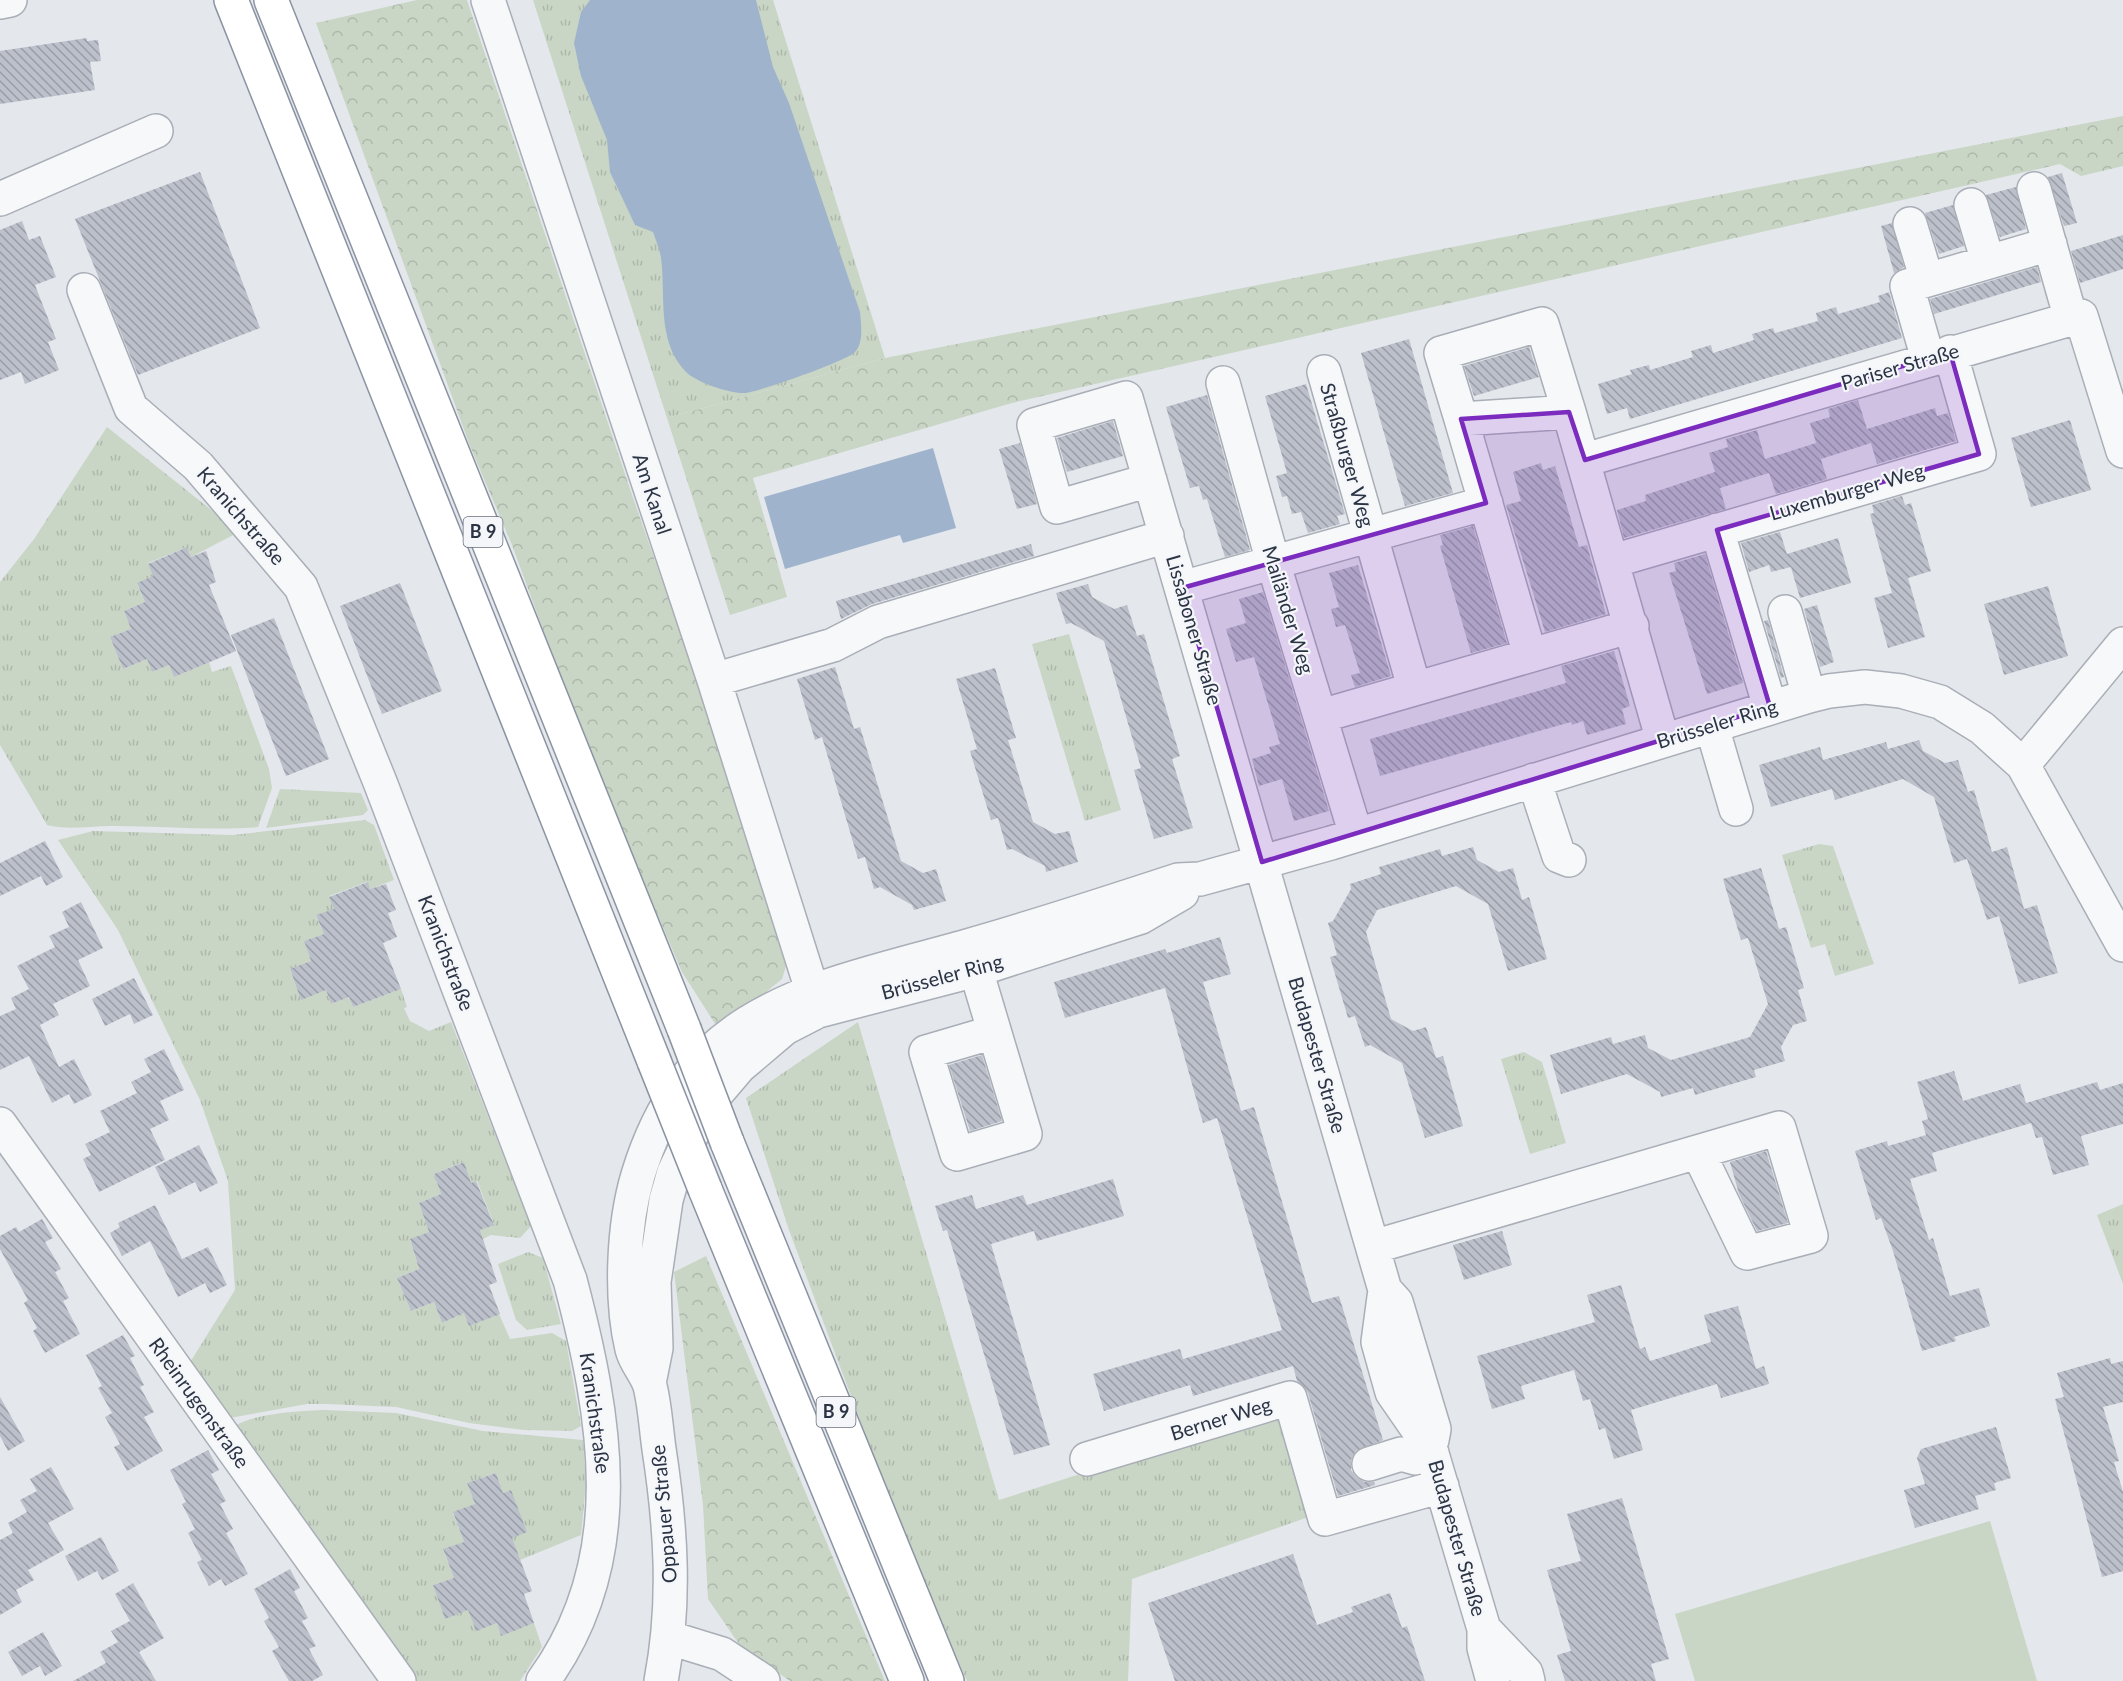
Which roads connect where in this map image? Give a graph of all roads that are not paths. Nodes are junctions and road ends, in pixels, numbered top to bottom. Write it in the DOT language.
graph roads {
  1 [pos="10,0"];
  2 [pos="231,0"];
  3 [pos="271,0"];
  4 [pos="488,0"];
  5 [pos="0,2"];
  6 [pos="156,131"];
  7 [pos="2034,189"];
  8 [pos="0,199"];
  9 [pos="1971,205"];
  10 [pos="1910,224"];
  11 [pos="2049,244"];
  12 [pos="1988,262"];
  13 [pos="1927,280"];
  14 [pos="84,290"];
  15 [pos="2071,319"];
  16 [pos="1939,356"];
  17 [pos="1324,372"];
  18 [pos="1223,383"];
  19 [pos="1569,412"];
  20 [pos="1461,419"];
  21 [pos="2123,451"];
  22 [pos="1584,460"];
  23 [pos="1150,480"];
  24 [pos="1486,503"];
  25 [pos="1717,530"];
  26 [pos="1167,536"];
  27 [pos="1370,538"];
  28 [pos="1613,561"];
  29 [pos="1273,562"];
  30 [pos="1182,588"];
  31 [pos="1785,612"];
  32 [pos="1632,626"];
  33 [pos="2123,644"];
  34 [pos="1530,655"];
  35 [pos="714,680"];
  36 [pos="1414,687"];
  37 [pos="1809,696"];
  38 [pos="1770,707"];
  39 [pos="1321,716"];
  40 [pos="1712,727"];
  41 [pos="1663,741"];
  42 [pos="2023,765"];
  43 [pos="1534,780"];
  44 [pos="1736,809"];
  45 [pos="1356,836"];
  46 [pos="1569,860"];
  47 [pos="1262,862"];
  48 [pos="2123,945"];
  49 [pos="973,958"];
  50 [pos="815,1000"];
  51 [pos="994,1032"];
  52 [pos="690,1070"];
  53 [pos="705,1107"];
  54 [pos="0,1124"];
  55 [pos="1698,1152"];
  56 [pos="1373,1247"];
  57 [pos="649,1383"];
  58 [pos="1426,1453"];
  59 [pos="1087,1459"];
  60 [pos="1371,1471"];
  61 [pos="1442,1486"];
  62 [pos="1484,1629"];
  63 [pos="670,1638"];
  64 [pos="399,1681"];
  65 [pos="543,1681"];
  66 [pos="661,1681"];
  67 [pos="763,1681"];
  68 [pos="907,1681"];
  69 [pos="947,1681"];
  70 [pos="1493,1681"];
  71 [pos="1528,1681"];
  1 -- 5 [label="street"];
  2 -- 68 [label="highway, B 9, bridge"];
  3 -- 69 [label="highway, B 9, bridge"];
  4 -- 35 [label="street, Am Kanal"];
  6 -- 8 [label="street"];
  7 -- 11 [label="street"];
  9 -- 12 [label="street"];
  10 -- 13 [label="street"];
  11 -- 12 [label="street"];
  11 -- 15 [label="street"];
  12 -- 13 [label="street"];
  13 -- 16 [label="street"];
  14 -- 65 [label="street, Kranichstraße"];
  15 -- 16 [label="street, Pariser Straße"];
  15 -- 21 [label="street"];
  16 -- 22 [label="street, Pariser Straße"];
  16 -- 25 [label="street, Luxemburger Weg"];
  17 -- 27 [label="street, Straßburger Weg"];
  18 -- 29 [label="street, Mailänder Weg"];
  19 -- 20 [label="street"];
  19 -- 20 [label="street"];
  19 -- 22 [label="street"];
  20 -- 24 [label="street"];
  22 -- 28 [label="street"];
  23 -- 23 [label="street, Lissaboner Straße"];
  23 -- 26 [label="street, Lissaboner Straße"];
  24 -- 27 [label="street, Straßburger Weg"];
  24 -- 34 [label="street"];
  25 -- 28 [label="street, Luxemburger Weg"];
  25 -- 38 [label="street"];
  26 -- 30 [label="street, Lissaboner Straße"];
  26 -- 35 [label="street"];
  27 -- 29 [label="street, Straßburger Weg"];
  27 -- 36 [label="street, Straßburger Weg"];
  28 -- 32 [label="street"];
  29 -- 30 [label="street, Straßburger Weg"];
  29 -- 39 [label="street, Mailänder Weg"];
  30 -- 47 [label="street, Lissaboner Straße"];
  31 -- 37 [label="street"];
  32 -- 34 [label="street"];
  32 -- 41 [label="street"];
  33 -- 42 [label="street"];
  34 -- 36 [label="street"];
  35 -- 50 [label="street, Am Kanal"];
  36 -- 39 [label="street"];
  37 -- 38 [label="street, Brüsseler Ring"];
  37 -- 42 [label="street, Brüsseler Ring"];
  38 -- 40 [label="street, Brüsseler Ring"];
  39 -- 45 [label="street, Mailänder Weg"];
  40 -- 41 [label="street, Brüsseler Ring"];
  40 -- 44 [label="street"];
  41 -- 43 [label="street, Brüsseler Ring"];
  42 -- 48 [label="street, Brüsseler Ring"];
  43 -- 45 [label="street, Brüsseler Ring"];
  43 -- 46 [label="street"];
  45 -- 47 [label="street, Brüsseler Ring"];
  47 -- 49 [label="street, Brüsseler Ring"];
  47 -- 56 [label="street, Budapester Straße"];
  49 -- 50 [label="street, Brüsseler Ring"];
  49 -- 51 [label="street"];
  50 -- 52 [label="street, Brüsseler Ring"];
  50 -- 53 [label="street, Brüsseler Ring"];
  51 -- 51 [label="street"];
  52 -- 57 [label="street, Oppauer Straße"];
  53 -- 57 [label="street, Oppauer Straße"];
  54 -- 64 [label="street, Rheinrugenstraße"];
  55 -- 56 [label="street"];
  56 -- 58 [label="street, Budapester Straße"];
  57 -- 63 [label="street, Oppauer Straße"];
  58 -- 60 [label="street"];
  58 -- 61 [label="street, Budapester Straße"];
  59 -- 61 [label="street, Berner Weg"];
  61 -- 62 [label="street, Budapester Straße"];
  62 -- 70 [label="street, Budapester Straße"];
  62 -- 71 [label="street, Budapester Straße"];
  63 -- 66 [label="street, Oppauer Straße"];
  63 -- 67 [label="street"];
}
